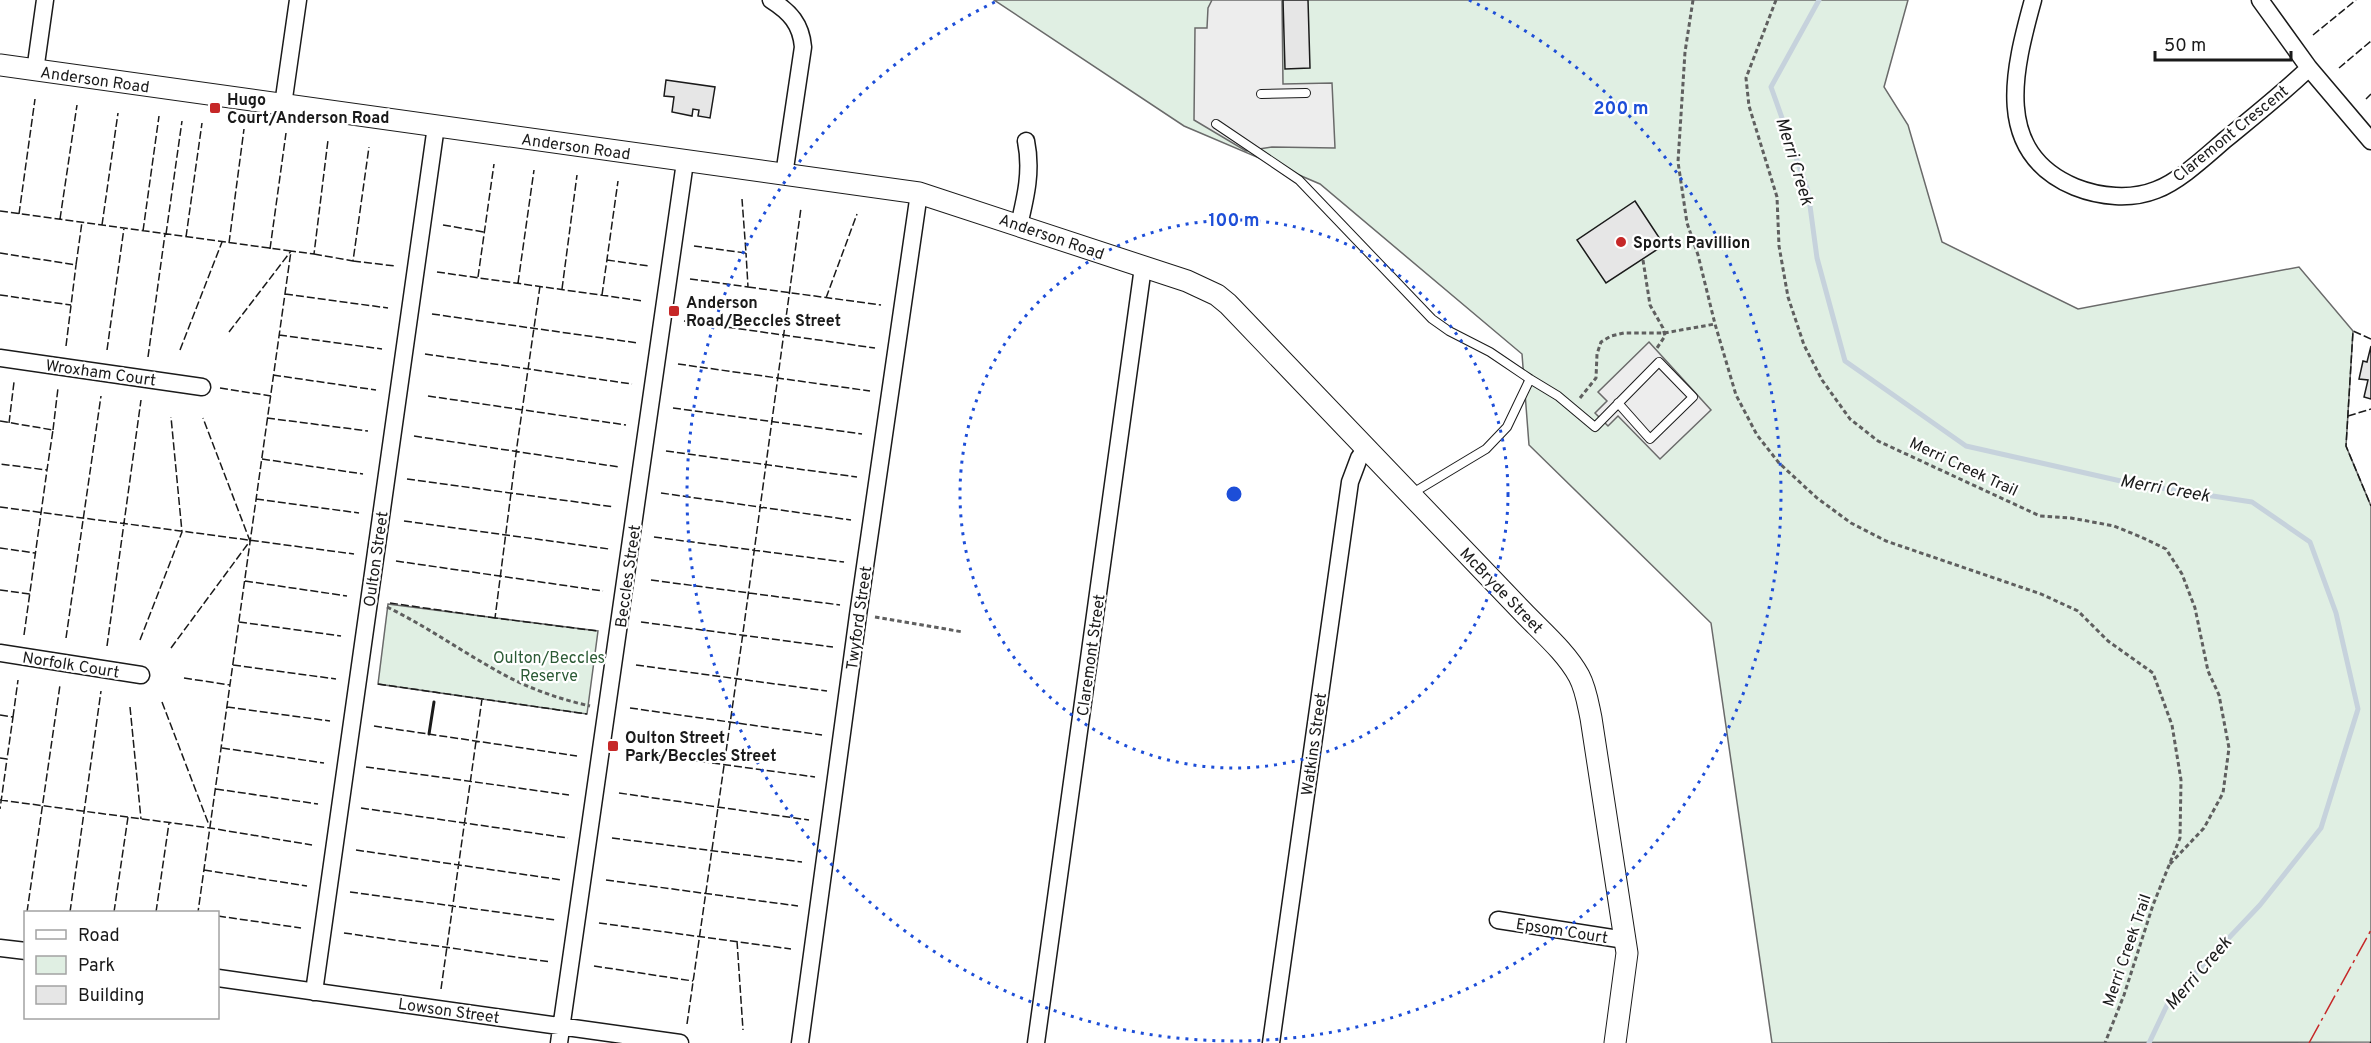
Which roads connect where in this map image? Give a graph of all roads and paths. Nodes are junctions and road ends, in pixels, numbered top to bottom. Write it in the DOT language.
graph roads {
  1 [pos="45,0"];
  2 [pos="298,0"];
  3 [pos="771,0"];
  4 [pos="1693,0"];
  5 [pos="1776,0"];
  6 [pos="2033,0"];
  7 [pos="2259,0"];
  8 [pos="0,65"];
  9 [pos="2309,68"];
  10 [pos="35,71"];
  11 [pos="1306,93"];
  12 [pos="1261,94"];
  13 [pos="283,105"];
  14 [pos="1216,124"];
  15 [pos="436,126"];
  16 [pos="1026,141"];
  17 [pos="2371,141"];
  18 [pos="685,162"];
  19 [pos="784,175"];
  20 [pos="919,193"];
  21 [pos="1019,225"];
  22 [pos="1643,260"];
  23 [pos="1143,267"];
  24 [pos="1714,324"];
  25 [pos="1664,333"];
  26 [pos="1656,351"];
  27 [pos="0,358"];
  28 [pos="1530,379"];
  29 [pos="202,387"];
  30 [pos="1618,404"];
  31 [pos="1572,406"];
  32 [pos="1366,448"];
  33 [pos="1410,494"];
  34 [pos="387,607"];
  35 [pos="858,615"];
  36 [pos="963,632"];
  37 [pos="0,653"];
  38 [pos="141,675"];
  39 [pos="590,706"];
  40 [pos="2169,866"];
  41 [pos="1498,920"];
  42 [pos="1625,940"];
  43 [pos="0,948"];
  44 [pos="24,951"];
  45 [pos="219,978"];
  46 [pos="314,992"];
  47 [pos="561,1035"];
  48 [pos="680,1043"];
  49 [pos="800,1043"];
  50 [pos="1036,1043"];
  51 [pos="1271,1043"];
  52 [pos="1615,1043"];
  53 [pos="2105,1043"];
  1 -- 10 [label="street"];
  2 -- 13 [label="street"];
  3 -- 19 [label="street"];
  4 -- 24 [label="path, Merri Creek Trail"];
  5 -- 40 [label="path, Merri Creek Trail"];
  6 -- 9 [label="street, Claremont Crescent"];
  7 -- 9 [label="street"];
  8 -- 10 [label="street, Anderson Road"];
  9 -- 17 [label="street"];
  10 -- 13 [label="street, Anderson Road"];
  11 -- 12 [label="lane"];
  13 -- 15 [label="street, Anderson Road"];
  14 -- 28 [label="lane"];
  15 -- 18 [label="street, Anderson Road"];
  15 -- 46 [label="street, Oulton Street"];
  16 -- 21 [label="street"];
  18 -- 19 [label="street, Anderson Road"];
  18 -- 47 [label="street, Beccles Street"];
  19 -- 20 [label="street, Anderson Road"];
  20 -- 21 [label="street, Anderson Road"];
  20 -- 35 [label="street, Twyford Street"];
  21 -- 23 [label="street, Anderson Road"];
  22 -- 25 [label="path"];
  23 -- 32 [label="street, McBryde Street"];
  23 -- 50 [label="street, Claremont Street"];
  24 -- 25 [label="path"];
  24 -- 40 [label="path, Merri Creek Trail"];
  25 -- 26 [label="path"];
  25 -- 31 [label="path"];
  27 -- 29 [label="street, Wroxham Court"];
  28 -- 31 [label="lane"];
  28 -- 33 [label="lane"];
  30 -- 30 [label="lane"];
  30 -- 31 [label="lane"];
  32 -- 33 [label="street, McBryde Street"];
  32 -- 51 [label="street, Watkins Street"];
  33 -- 42 [label="street, McBryde Street"];
  34 -- 39 [label="path"];
  35 -- 36 [label="path"];
  35 -- 49 [label="street, Twyford Street"];
  37 -- 38 [label="street, Norfolk Court"];
  40 -- 53 [label="path, Merri Creek Trail"];
  41 -- 42 [label="street, Epsom Court"];
  42 -- 52 [label="street, McBryde Street"];
  43 -- 44 [label="street"];
  45 -- 46 [label="street, Lowson Street"];
  46 -- 47 [label="street, Lowson Street"];
  47 -- 48 [label="street, Lowson Street"];
}
